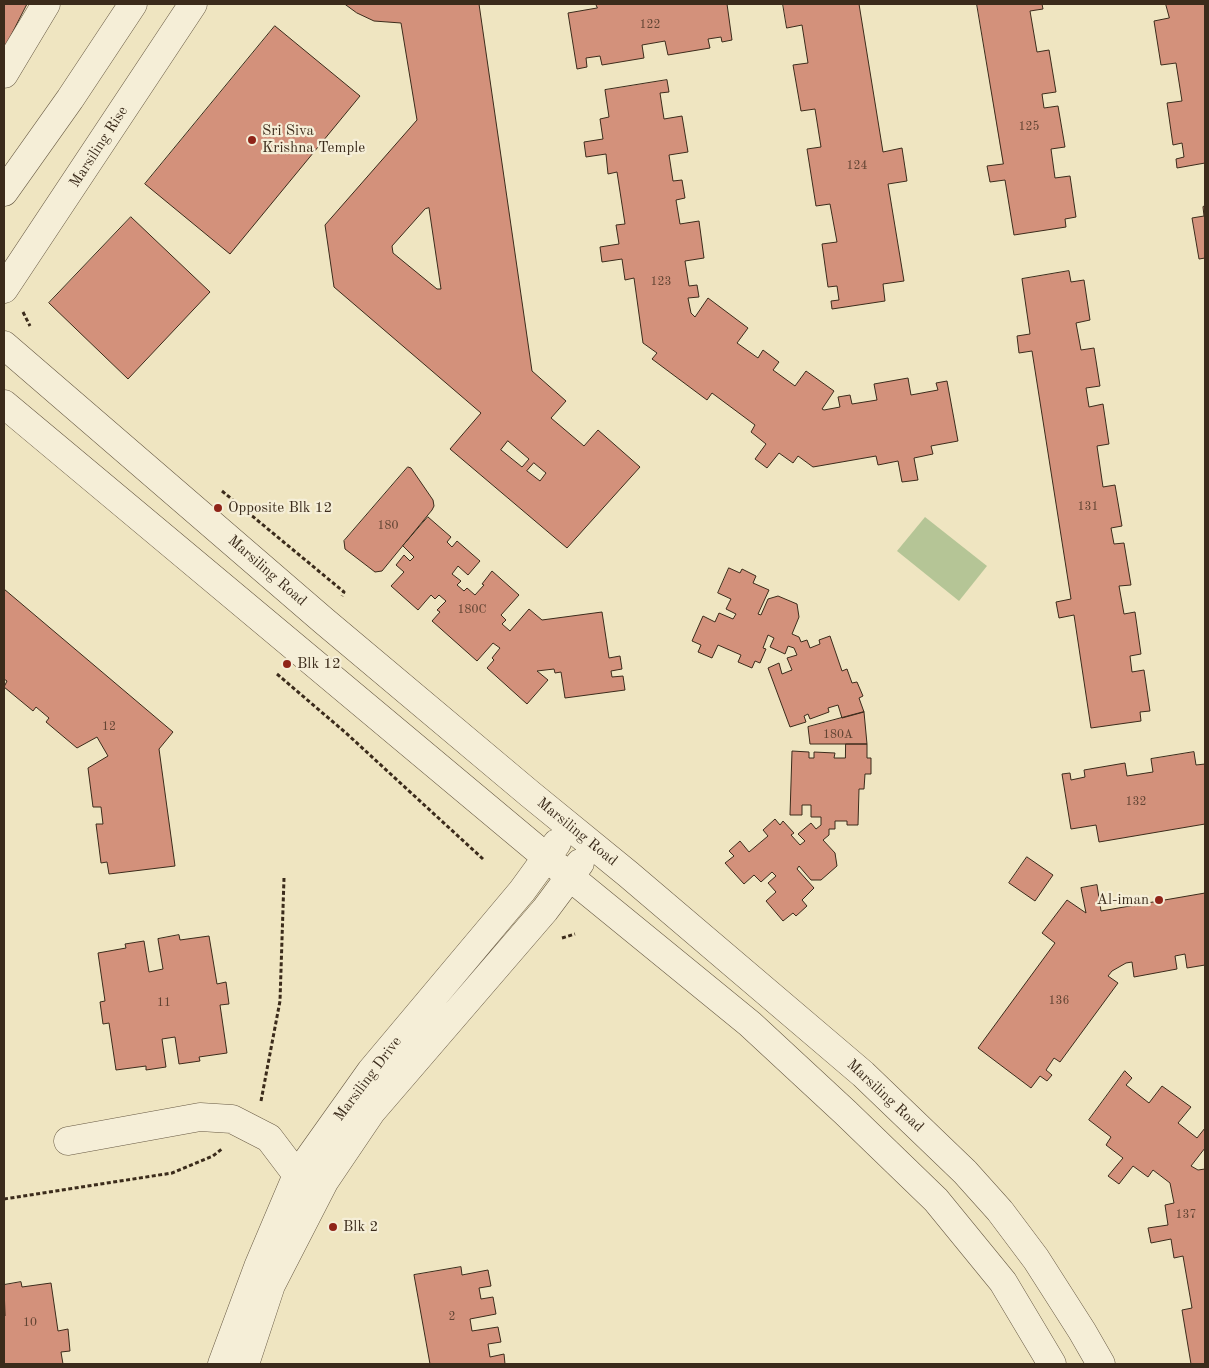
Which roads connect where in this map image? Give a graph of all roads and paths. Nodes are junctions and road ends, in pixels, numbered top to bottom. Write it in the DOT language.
graph roads {
  1 [pos="46,4"];
  2 [pos="133,4"];
  3 [pos="193,4"];
  4 [pos="4,74"];
  5 [pos="4,192"];
  6 [pos="4,289"];
  7 [pos="4,346"];
  8 [pos="4,404"];
  9 [pos="274,672"];
  10 [pos="570,826"];
  11 [pos="593,846"];
  12 [pos="546,856"];
  13 [pos="483,859"];
  14 [pos="570,877"];
  15 [pos="575,934"];
  16 [pos="557,939"];
  17 [pos="68,1141"];
  18 [pos="297,1175"];
  19 [pos="324,1182"];
  20 [pos="222,1364"];
  21 [pos="246,1364"];
  22 [pos="1052,1364"];
  23 [pos="1101,1364"];
  1 -- 4 [label="street"];
  2 -- 5 [label="street"];
  3 -- 6 [label="street, Marsiling Rise"];
  7 -- 10 [label="street, Marsiling Road"];
  8 -- 12 [label="street"];
  9 -- 13 [label="path"];
  10 -- 11 [label="street, Marsiling Road"];
  10 -- 12 [label="street, Marsiling Drive"];
  11 -- 14 [label="street, Marsiling Drive"];
  11 -- 23 [label="street, Marsiling Road"];
  12 -- 14 [label="street"];
  12 -- 18 [label="street, Marsiling Drive"];
  14 -- 19 [label="street, Marsiling Drive"];
  14 -- 22 [label="street"];
  15 -- 16 [label="path"];
  17 -- 18 [label="street"];
  18 -- 19 [label="street"];
  18 -- 20 [label="street, Marsiling Drive"];
  19 -- 21 [label="street, Marsiling Drive"];
}
